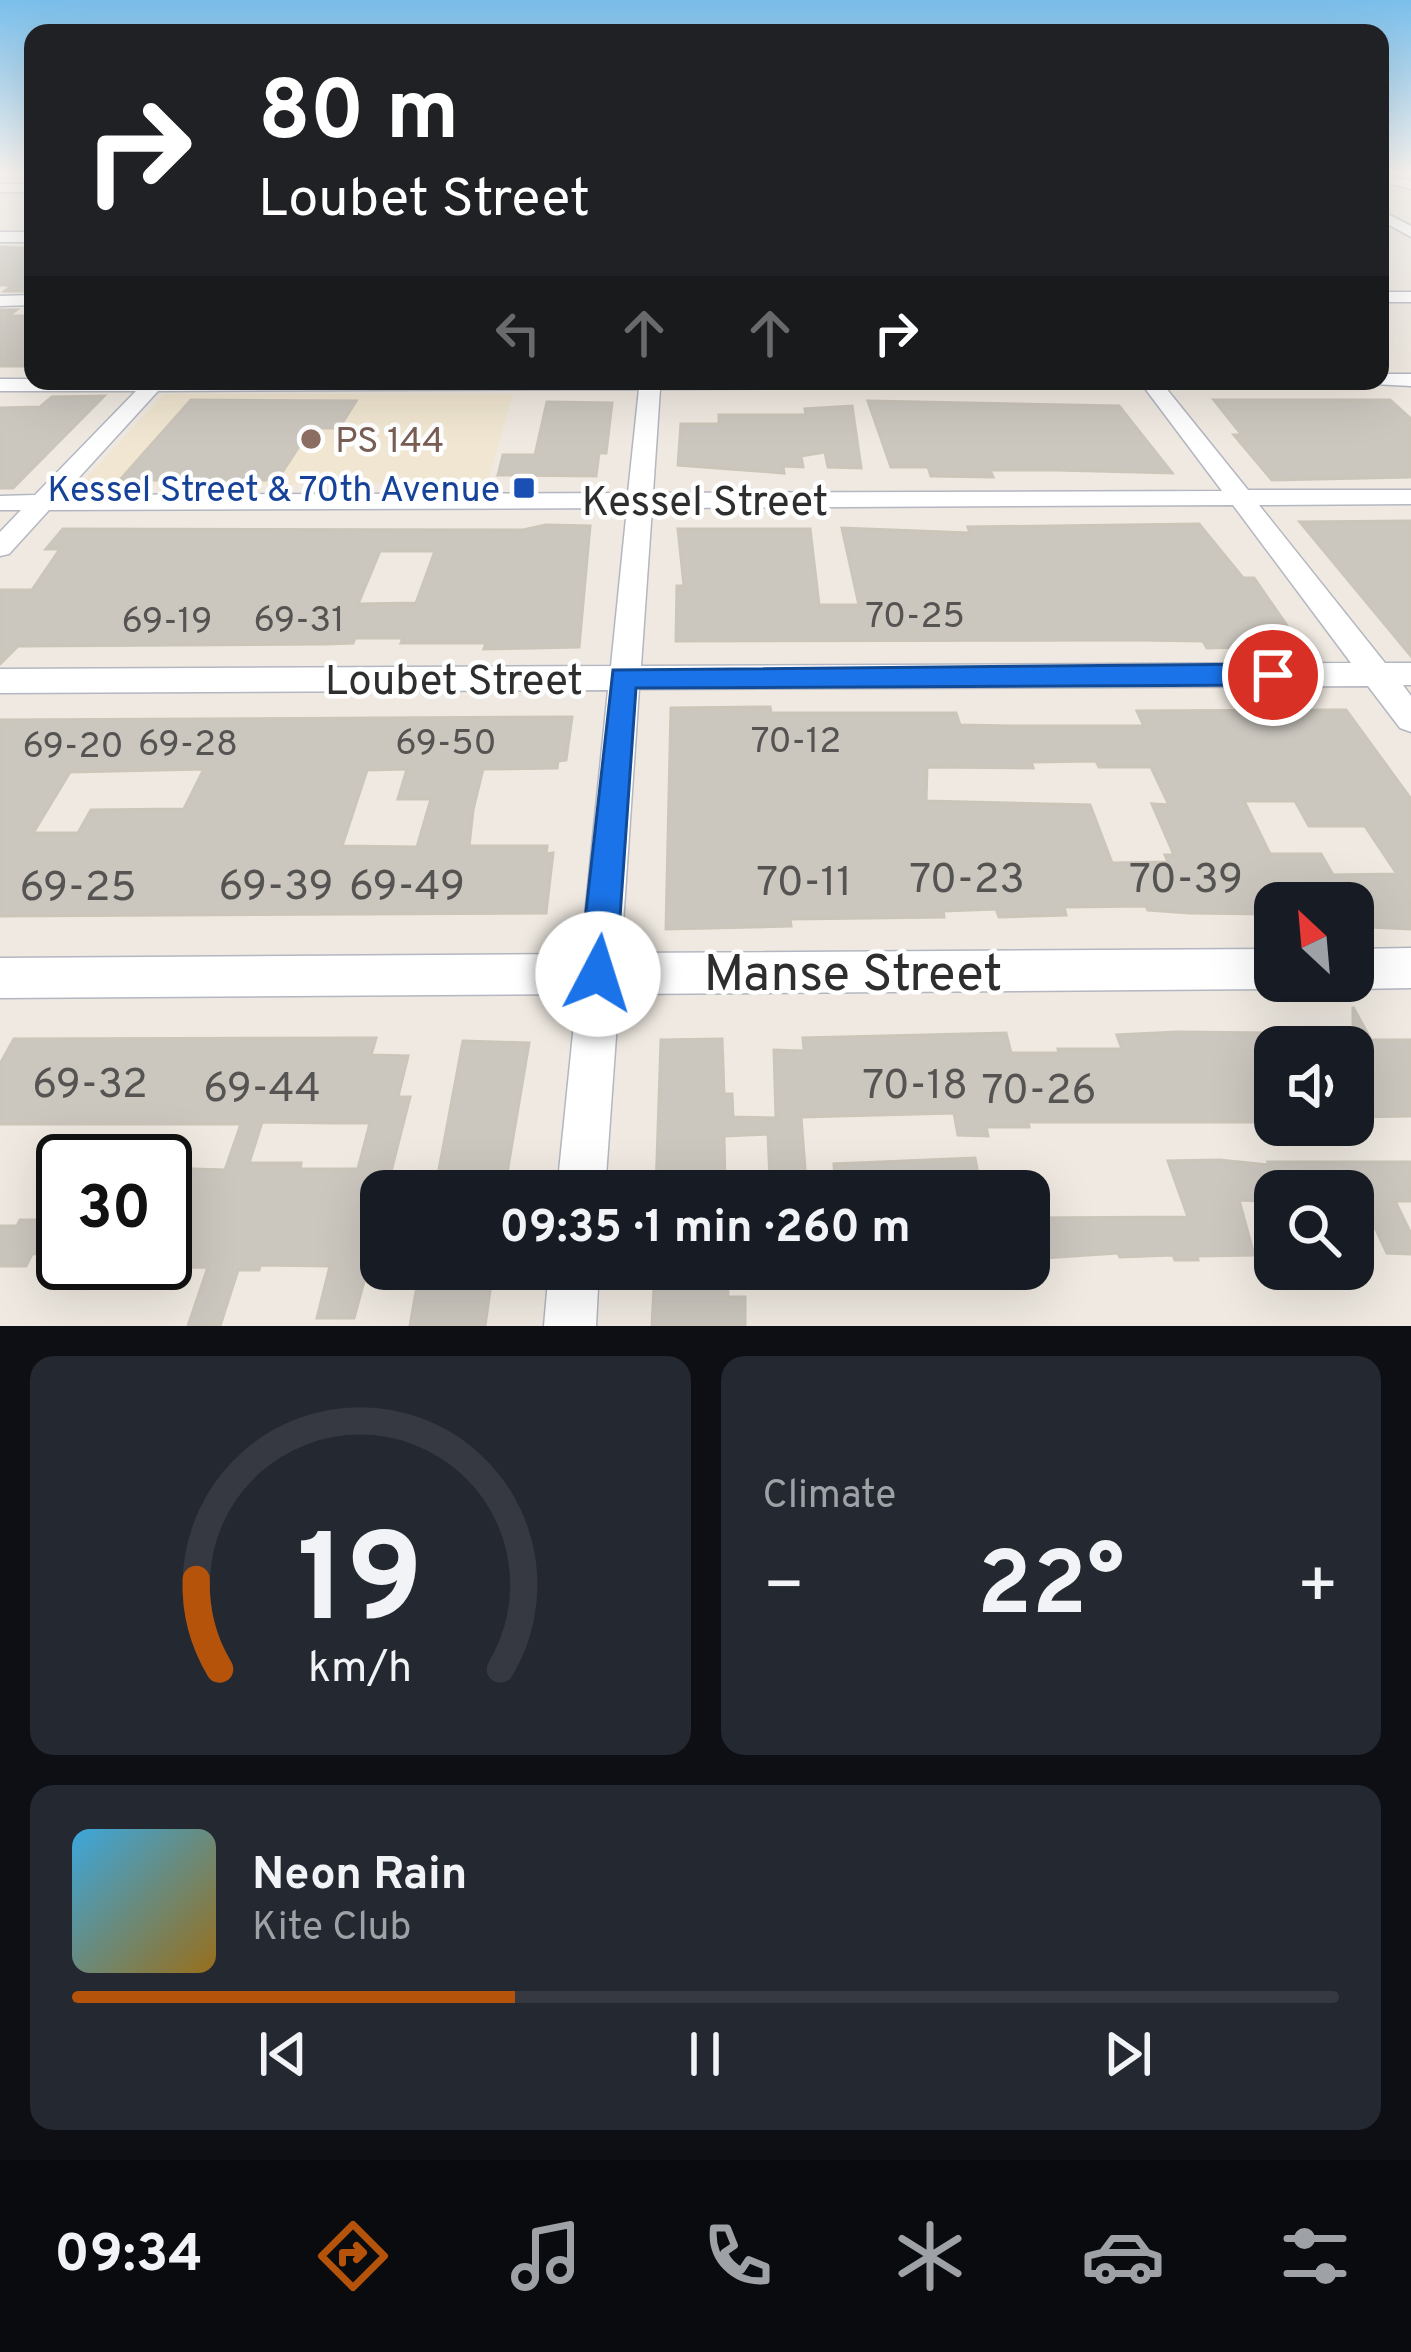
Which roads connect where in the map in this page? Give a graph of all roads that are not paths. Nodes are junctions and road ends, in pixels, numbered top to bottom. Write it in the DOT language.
graph roads {
  1 [pos="147,390"];
  2 [pos="649,390"];
  3 [pos="1157,390"];
  4 [pos="1411,497"];
  5 [pos="1240,498"];
  6 [pos="639,500"];
  7 [pos="42,502"];
  8 [pos="0,503"];
  9 [pos="0,548"];
  10 [pos="1377,674"];
  11 [pos="1411,674"];
  12 [pos="623,678"];
  13 [pos="0,681"];
  14 [pos="1411,719"];
  15 [pos="1411,968"];
  16 [pos="1254,969"];
  17 [pos="1374,969"];
  18 [pos="598,974"];
  19 [pos="0,978"];
  20 [pos="582,1170"];
  21 [pos="573,1290"];
  22 [pos="570,1326"];
  1 -- 7 [label="street"];
  2 -- 6 [label="street"];
  3 -- 5 [label="street"];
  4 -- 5 [label="street, Kessel Street"];
  5 -- 6 [label="street, Kessel Street"];
  5 -- 10 [label="street"];
  6 -- 7 [label="street, Kessel Street"];
  6 -- 12 [label="street"];
  7 -- 8 [label="street, Kessel Street"];
  7 -- 9 [label="street"];
  10 -- 11 [label="street, Loubet Street"];
  10 -- 12 [label="street, Loubet Street"];
  10 -- 14 [label="street"];
  12 -- 13 [label="street, Loubet Street"];
  12 -- 18 [label="street"];
  15 -- 17 [label="street"];
  16 -- 18 [label="street, Manse Street"];
  18 -- 19 [label="street, Manse Street"];
  18 -- 20 [label="street"];
  21 -- 22 [label="street"];
}
